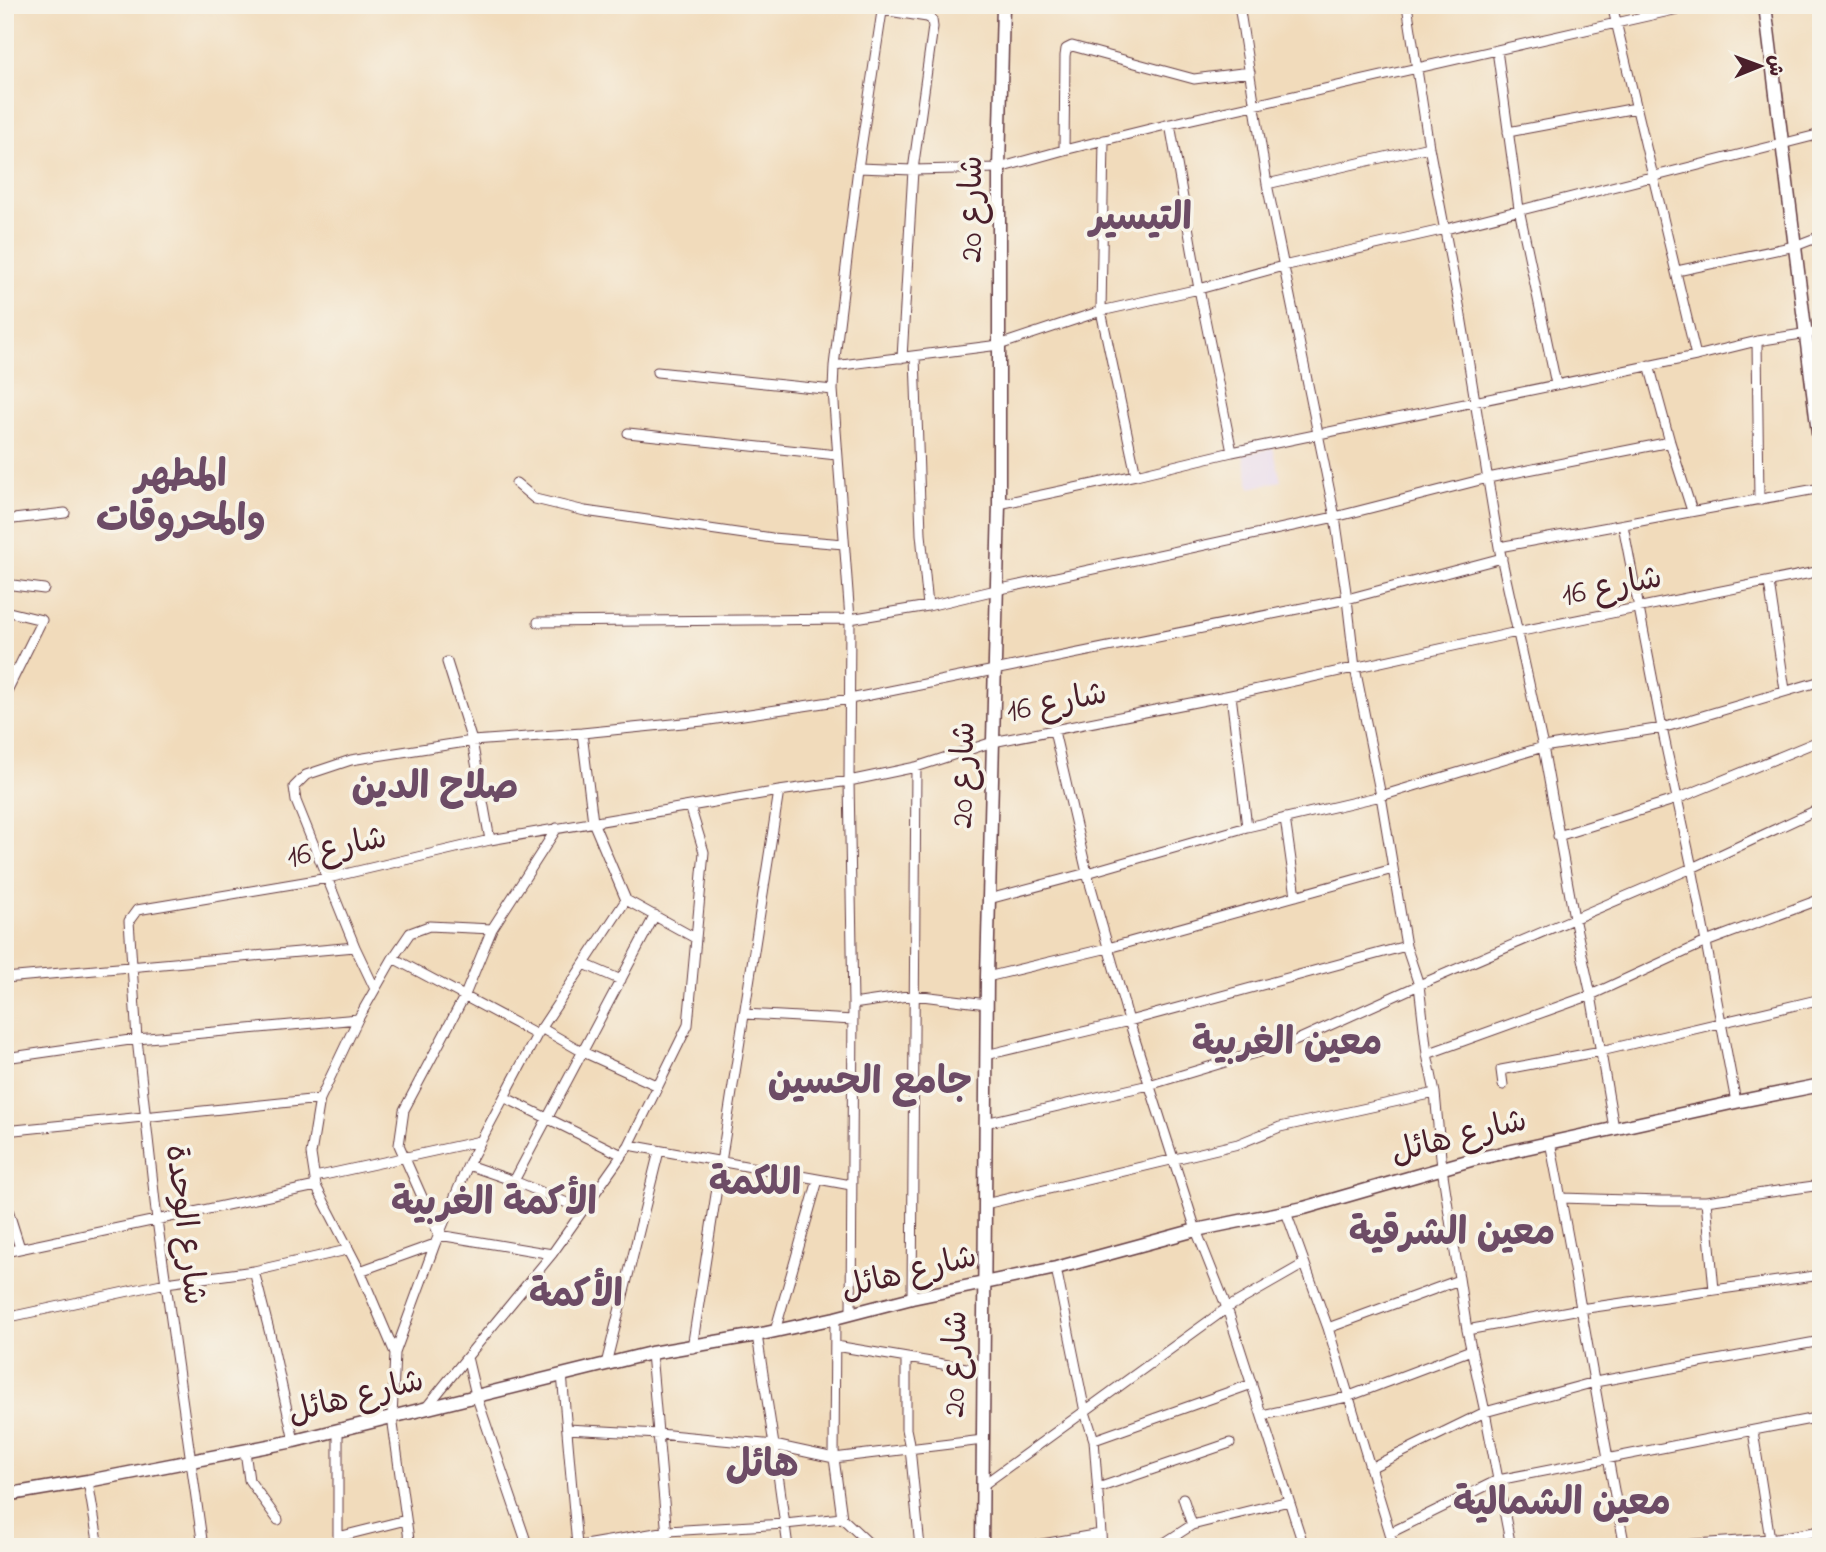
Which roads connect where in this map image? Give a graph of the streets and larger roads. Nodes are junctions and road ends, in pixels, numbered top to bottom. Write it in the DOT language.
graph roads {
  1 [pos="1003,5"];
  2 [pos="1239,5"];
  3 [pos="1407,5"];
  4 [pos="1612,5"];
  5 [pos="1696,5"];
  6 [pos="1765,5"];
  7 [pos="883,8"];
  8 [pos="1615,23"];
  9 [pos="1497,50"];
  10 [pos="1417,68"];
  11 [pos="1250,72"];
  12 [pos="1255,105"];
  13 [pos="1636,108"];
  14 [pos="1170,124"];
  15 [pos="1508,132"];
  16 [pos="1821,134"];
  17 [pos="1104,140"];
  18 [pos="1782,144"];
  19 [pos="1429,147"];
  20 [pos="1064,150"];
  21 [pos="858,168"];
  22 [pos="999,168"];
  23 [pos="913,170"];
  24 [pos="1654,176"];
  25 [pos="1267,184"];
  26 [pos="1519,209"];
  27 [pos="1446,229"];
  28 [pos="1821,236"];
  29 [pos="1795,246"];
  30 [pos="1283,266"];
  31 [pos="1677,271"];
  32 [pos="1199,289"];
  33 [pos="1101,312"];
  34 [pos="1821,331"];
  35 [pos="1807,333"];
  36 [pos="1757,341"];
  37 [pos="999,345"];
  38 [pos="915,356"];
  39 [pos="1696,356"];
  40 [pos="902,358"];
  41 [pos="1650,365"];
  42 [pos="834,366"];
  43 [pos="657,372"];
  44 [pos="1556,384"];
  45 [pos="833,390"];
  46 [pos="1476,401"];
  47 [pos="628,433"];
  48 [pos="1319,433"];
  49 [pos="1670,442"];
  50 [pos="1232,452"];
  51 [pos="836,455"];
  52 [pos="1821,457"];
  53 [pos="1136,475"];
  54 [pos="1488,478"];
  55 [pos="516,483"];
  56 [pos="1821,488"];
  57 [pos="1759,500"];
  58 [pos="999,504"];
  59 [pos="1692,511"];
  60 [pos="65,513"];
  61 [pos="1335,517"];
  62 [pos="5,520"];
  63 [pos="1623,525"];
  64 [pos="844,544"];
  65 [pos="1499,547"];
  66 [pos="1502,558"];
  67 [pos="1821,572"];
  68 [pos="1769,583"];
  69 [pos="5,584"];
  70 [pos="44,589"];
  71 [pos="996,590"];
  72 [pos="1347,598"];
  73 [pos="928,606"];
  74 [pos="1639,608"];
  75 [pos="5,611"];
  76 [pos="850,620"];
  77 [pos="538,622"];
  78 [pos="1517,632"];
  79 [pos="447,662"];
  80 [pos="5,668"];
  81 [pos="1355,668"];
  82 [pos="994,669"];
  83 [pos="16,673"];
  84 [pos="1821,681"];
  85 [pos="1785,690"];
  86 [pos="5,695"];
  87 [pos="1231,695"];
  88 [pos="849,699"];
  89 [pos="1662,728"];
  90 [pos="1054,731"];
  91 [pos="582,733"];
  92 [pos="1821,740"];
  93 [pos="472,741"];
  94 [pos="993,742"];
  95 [pos="1543,747"];
  96 [pos="916,767"];
  97 [pos="849,781"];
  98 [pos="779,791"];
  99 [pos="1381,796"];
  100 [pos="1677,799"];
  101 [pos="691,806"];
  102 [pos="1821,808"];
  103 [pos="1285,818"];
  104 [pos="593,822"];
  105 [pos="1247,827"];
  106 [pos="557,828"];
  107 [pos="1558,836"];
  108 [pos="491,840"];
  109 [pos="1692,868"];
  110 [pos="1394,869"];
  111 [pos="1087,873"];
  112 [pos="328,877"];
  113 [pos="1296,896"];
  114 [pos="989,899"];
  115 [pos="1821,899"];
  116 [pos="626,900"];
  117 [pos="137,910"];
  118 [pos="655,915"];
  119 [pos="1574,918"];
  120 [pos="492,929"];
  121 [pos="695,938"];
  122 [pos="1706,942"];
  123 [pos="1406,946"];
  124 [pos="355,947"];
  125 [pos="1108,947"];
  126 [pos="393,958"];
  127 [pos="584,964"];
  128 [pos="133,968"];
  129 [pos="987,977"];
  130 [pos="5,978"];
  131 [pos="621,980"];
  132 [pos="1419,985"];
  133 [pos="375,989"];
  134 [pos="465,995"];
  135 [pos="914,995"];
  136 [pos="1591,995"];
  137 [pos="1821,999"];
  138 [pos="853,1004"];
  139 [pos="987,1004"];
  140 [pos="744,1014"];
  141 [pos="358,1019"];
  142 [pos="853,1020"];
  143 [pos="1129,1021"];
  144 [pos="1721,1024"];
  145 [pos="539,1032"];
  146 [pos="137,1038"];
  147 [pos="1601,1051"];
  148 [pos="583,1052"];
  149 [pos="1427,1054"];
  150 [pos="986,1055"];
  151 [pos="5,1058"];
  152 [pos="1503,1084"];
  153 [pos="1149,1085"];
  154 [pos="1821,1085"];
  155 [pos="658,1086"];
  156 [pos="1435,1093"];
  157 [pos="504,1097"];
  158 [pos="320,1099"];
  159 [pos="1736,1102"];
  160 [pos="146,1117"];
  161 [pos="547,1119"];
  162 [pos="985,1123"];
  163 [pos="1614,1128"];
  164 [pos="5,1131"];
  165 [pos="480,1141"];
  166 [pos="1550,1142"];
  167 [pos="629,1146"];
  168 [pos="659,1151"];
  169 [pos="622,1155"];
  170 [pos="404,1156"];
  171 [pos="1173,1159"];
  172 [pos="721,1162"];
  173 [pos="468,1165"];
  174 [pos="1442,1168"];
  175 [pos="817,1180"];
  176 [pos="514,1181"];
  177 [pos="315,1182"];
  178 [pos="851,1185"];
  179 [pos="1821,1185"];
  180 [pos="1561,1198"];
  181 [pos="5,1200"];
  182 [pos="1706,1201"];
  183 [pos="985,1204"];
  184 [pos="584,1210"];
  185 [pos="1286,1212"];
  186 [pos="157,1220"];
  187 [pos="1196,1230"];
  188 [pos="437,1240"];
  189 [pos="20,1248"];
  190 [pos="347,1250"];
  191 [pos="5,1252"];
  192 [pos="552,1254"];
  193 [pos="1304,1264"];
  194 [pos="1056,1268"];
  195 [pos="254,1271"];
  196 [pos="360,1271"];
  197 [pos="1821,1275"];
  198 [pos="1460,1280"];
  199 [pos="984,1282"];
  200 [pos="166,1283"];
  201 [pos="1714,1290"];
  202 [pos="912,1298"];
  203 [pos="1227,1308"];
  204 [pos="1580,1309"];
  205 [pos="851,1314"];
  206 [pos="5,1318"];
  207 [pos="835,1318"];
  208 [pos="1328,1328"];
  209 [pos="1468,1330"];
  210 [pos="775,1331"];
  211 [pos="757,1335"];
  212 [pos="1821,1341"];
  213 [pos="836,1346"];
  214 [pos="692,1348"];
  215 [pos="1471,1350"];
  216 [pos="395,1353"];
  217 [pos="651,1353"];
  218 [pos="467,1357"];
  219 [pos="906,1358"];
  220 [pos="606,1364"];
  221 [pos="984,1371"];
  222 [pos="562,1374"];
  223 [pos="1595,1382"];
  224 [pos="1252,1384"];
  225 [pos="476,1395"];
  226 [pos="1347,1396"];
  227 [pos="425,1409"];
  228 [pos="1085,1412"];
  229 [pos="1485,1412"];
  230 [pos="1262,1415"];
  231 [pos="392,1417"];
  232 [pos="1821,1417"];
  233 [pos="567,1429"];
  234 [pos="338,1430"];
  235 [pos="1753,1431"];
  236 [pos="659,1434"];
  237 [pos="983,1440"];
  238 [pos="1094,1440"];
  239 [pos="294,1441"];
  240 [pos="1230,1443"];
  241 [pos="774,1444"];
  242 [pos="910,1448"];
  243 [pos="244,1451"];
  244 [pos="834,1458"];
  245 [pos="1607,1458"];
  246 [pos="191,1462"];
  247 [pos="1370,1468"];
  248 [pos="1498,1480"];
  249 [pos="88,1482"];
  250 [pos="983,1485"];
  251 [pos="1098,1488"];
  252 [pos="5,1495"];
  253 [pos="1183,1497"];
  254 [pos="1289,1501"];
  255 [pos="842,1518"];
  256 [pos="278,1520"];
  257 [pos="405,1520"];
  258 [pos="785,1524"];
  259 [pos="1192,1525"];
  260 [pos="668,1531"];
  261 [pos="1821,1531"];
  262 [pos="1390,1533"];
  263 [pos="1100,1534"];
  264 [pos="1770,1539"];
  265 [pos="338,1542"];
  266 [pos="1042,1545"];
  267 [pos="575,1546"];
  268 [pos="99,1547"];
  269 [pos="203,1547"];
  270 [pos="410,1547"];
  271 [pos="528,1547"];
  272 [pos="668,1547"];
  273 [pos="788,1547"];
  274 [pos="873,1547"];
  275 [pos="920,1547"];
  276 [pos="982,1547"];
  277 [pos="1025,1547"];
  278 [pos="1102,1547"];
  279 [pos="1158,1547"];
  280 [pos="1304,1547"];
  281 [pos="1393,1547"];
  282 [pos="1511,1547"];
  283 [pos="1625,1547"];
  284 [pos="1650,1547"];
  1 -- 22 [label="street, شارع 20"];
  2 -- 11 [label="street"];
  3 -- 10 [label="street"];
  4 -- 8 [label="street"];
  5 -- 8 [label="street"];
  6 -- 18 [label="street"];
  7 -- 21 [label="street"];
  7 -- 23 [label="street"];
  8 -- 9 [label="street"];
  8 -- 13 [label="street"];
  9 -- 10 [label="street"];
  9 -- 15 [label="street"];
  10 -- 12 [label="street"];
  10 -- 19 [label="street"];
  11 -- 12 [label="street"];
  11 -- 20 [label="street"];
  12 -- 14 [label="street"];
  12 -- 25 [label="street"];
  13 -- 15 [label="street"];
  13 -- 24 [label="street"];
  14 -- 17 [label="street"];
  14 -- 32 [label="street"];
  15 -- 26 [label="street"];
  16 -- 18 [label="street"];
  17 -- 20 [label="street"];
  17 -- 33 [label="street"];
  18 -- 24 [label="street"];
  18 -- 29 [label="street"];
  19 -- 25 [label="street"];
  19 -- 27 [label="street"];
  20 -- 22 [label="street"];
  21 -- 23 [label="street"];
  21 -- 42 [label="street"];
  22 -- 23 [label="street"];
  22 -- 37 [label="street, شارع 20"];
  23 -- 40 [label="street"];
  24 -- 26 [label="street"];
  24 -- 31 [label="street"];
  25 -- 30 [label="street"];
  26 -- 27 [label="street"];
  26 -- 44 [label="street"];
  27 -- 30 [label="street"];
  27 -- 46 [label="street"];
  28 -- 29 [label="street"];
  29 -- 31 [label="street"];
  29 -- 35 [label="street"];
  30 -- 32 [label="street"];
  30 -- 48 [label="street"];
  31 -- 39 [label="street"];
  32 -- 33 [label="street"];
  32 -- 50 [label="street"];
  33 -- 37 [label="street"];
  33 -- 53 [label="street"];
  34 -- 35 [label="street"];
  35 -- 36 [label="street"];
  35 -- 52 [label="street"];
  36 -- 39 [label="street"];
  36 -- 57 [label="street"];
  37 -- 38 [label="street"];
  37 -- 58 [label="street, شارع 20"];
  38 -- 40 [label="street"];
  38 -- 73 [label="street"];
  39 -- 41 [label="street"];
  40 -- 42 [label="street"];
  41 -- 44 [label="street"];
  41 -- 49 [label="street"];
  42 -- 45 [label="street"];
  43 -- 45 [label="street"];
  44 -- 46 [label="street"];
  45 -- 51 [label="street"];
  46 -- 48 [label="street"];
  46 -- 54 [label="street"];
  47 -- 51 [label="street"];
  48 -- 50 [label="street"];
  48 -- 61 [label="street"];
  49 -- 54 [label="street"];
  49 -- 59 [label="street"];
  50 -- 53 [label="street"];
  51 -- 64 [label="street"];
  53 -- 58 [label="street"];
  54 -- 61 [label="street"];
  54 -- 65 [label="street"];
  55 -- 64 [label="street"];
  56 -- 57 [label="street"];
  57 -- 59 [label="street"];
  58 -- 71 [label="street, شارع 20"];
  59 -- 63 [label="street"];
  60 -- 62 [label="street"];
  61 -- 71 [label="street"];
  61 -- 72 [label="street"];
  63 -- 65 [label="street"];
  63 -- 74 [label="street"];
  64 -- 76 [label="street"];
  65 -- 66 [label="street"];
  66 -- 72 [label="street"];
  66 -- 78 [label="street"];
  67 -- 68 [label="street, شارع 16"];
  68 -- 74 [label="street, شارع 16"];
  68 -- 85 [label="street"];
  69 -- 70 [label="street"];
  71 -- 73 [label="street"];
  71 -- 82 [label="street, شارع 20"];
  72 -- 81 [label="street"];
  72 -- 82 [label="street"];
  73 -- 76 [label="street"];
  74 -- 78 [label="street, شارع 16"];
  74 -- 89 [label="street"];
  75 -- 83 [label="street"];
  76 -- 77 [label="street"];
  76 -- 88 [label="street"];
  78 -- 81 [label="street, شارع 16"];
  78 -- 95 [label="street"];
  79 -- 93 [label="street"];
  80 -- 83 [label="street"];
  81 -- 87 [label="street, شارع 16"];
  81 -- 99 [label="street"];
  82 -- 88 [label="street"];
  82 -- 94 [label="street, شارع 20"];
  83 -- 86 [label="street"];
  84 -- 85 [label="street"];
  85 -- 89 [label="street"];
  87 -- 90 [label="street, شارع 16"];
  87 -- 105 [label="street"];
  88 -- 91 [label="street"];
  88 -- 97 [label="street"];
  89 -- 95 [label="street"];
  89 -- 100 [label="street"];
  90 -- 94 [label="street, شارع 16"];
  90 -- 111 [label="street"];
  91 -- 93 [label="street"];
  91 -- 104 [label="street"];
  92 -- 100 [label="street"];
  93 -- 108 [label="street"];
  93 -- 112 [label="street"];
  94 -- 96 [label="street, شارع 16"];
  94 -- 114 [label="street, شارع 20"];
  95 -- 99 [label="street"];
  95 -- 107 [label="street"];
  96 -- 97 [label="street, شارع 16"];
  96 -- 135 [label="street"];
  97 -- 98 [label="street, شارع 16"];
  97 -- 138 [label="street"];
  98 -- 101 [label="street, شارع 16"];
  98 -- 140 [label="street"];
  99 -- 103 [label="street"];
  99 -- 110 [label="street"];
  100 -- 107 [label="street"];
  100 -- 109 [label="street"];
  101 -- 104 [label="street, شارع 16"];
  101 -- 121 [label="street"];
  102 -- 109 [label="street"];
  103 -- 105 [label="street"];
  103 -- 113 [label="street"];
  104 -- 106 [label="street, شارع 16"];
  104 -- 116 [label="street"];
  105 -- 111 [label="street"];
  106 -- 108 [label="street, شارع 16"];
  106 -- 120 [label="street"];
  107 -- 119 [label="street"];
  108 -- 112 [label="street, شارع 16"];
  109 -- 119 [label="street"];
  109 -- 122 [label="street"];
  110 -- 113 [label="street"];
  110 -- 123 [label="street"];
  111 -- 114 [label="street"];
  111 -- 125 [label="street"];
  112 -- 117 [label="street, شارع 16"];
  112 -- 124 [label="street"];
  113 -- 125 [label="street"];
  114 -- 129 [label="street, شارع 20"];
  115 -- 122 [label="street"];
  116 -- 118 [label="street"];
  116 -- 127 [label="street"];
  117 -- 128 [label="street, شارع الوحدة"];
  118 -- 121 [label="street"];
  118 -- 131 [label="street"];
  119 -- 132 [label="street"];
  119 -- 136 [label="street"];
  120 -- 126 [label="street"];
  120 -- 134 [label="street"];
  121 -- 155 [label="street"];
  122 -- 136 [label="street"];
  122 -- 144 [label="street"];
  123 -- 132 [label="street"];
  123 -- 143 [label="street"];
  124 -- 128 [label="street"];
  124 -- 133 [label="street"];
  125 -- 129 [label="street"];
  125 -- 143 [label="street"];
  126 -- 133 [label="street"];
  126 -- 134 [label="street"];
  127 -- 131 [label="street"];
  127 -- 145 [label="street"];
  128 -- 130 [label="street"];
  128 -- 146 [label="street, شارع الوحدة"];
  129 -- 139 [label="street, شارع 20"];
  131 -- 148 [label="street"];
  132 -- 149 [label="street"];
  132 -- 153 [label="street"];
  133 -- 141 [label="street"];
  134 -- 145 [label="street"];
  134 -- 170 [label="street"];
  135 -- 138 [label="street"];
  135 -- 139 [label="street"];
  135 -- 202 [label="street"];
  136 -- 147 [label="street"];
  136 -- 149 [label="street"];
  137 -- 144 [label="street"];
  138 -- 142 [label="street"];
  139 -- 150 [label="street, شارع 20"];
  140 -- 142 [label="street"];
  140 -- 172 [label="street"];
  141 -- 146 [label="street"];
  141 -- 158 [label="street"];
  142 -- 178 [label="street"];
  143 -- 150 [label="street"];
  143 -- 153 [label="street"];
  144 -- 147 [label="street"];
  144 -- 159 [label="street"];
  145 -- 148 [label="street"];
  145 -- 157 [label="street"];
  146 -- 151 [label="street"];
  146 -- 160 [label="street, شارع الوحدة"];
  147 -- 152 [label="street"];
  147 -- 163 [label="street"];
  148 -- 155 [label="street"];
  148 -- 161 [label="street"];
  149 -- 156 [label="street"];
  150 -- 162 [label="street, شارع 20"];
  153 -- 162 [label="street"];
  153 -- 171 [label="street"];
  154 -- 159 [label="street, شارع هائل"];
  155 -- 167 [label="street"];
  156 -- 171 [label="street"];
  156 -- 174 [label="street"];
  157 -- 161 [label="street"];
  157 -- 165 [label="street"];
  158 -- 160 [label="street"];
  158 -- 177 [label="street"];
  159 -- 163 [label="street, شارع هائل"];
  160 -- 164 [label="street"];
  160 -- 186 [label="street, شارع الوحدة"];
  161 -- 169 [label="street"];
  161 -- 176 [label="street"];
  162 -- 183 [label="street, شارع 20"];
  163 -- 166 [label="street, شارع هائل"];
  165 -- 170 [label="street"];
  165 -- 173 [label="street"];
  166 -- 174 [label="street, شارع هائل"];
  166 -- 180 [label="street"];
  167 -- 168 [label="street"];
  167 -- 169 [label="street"];
  168 -- 172 [label="street"];
  168 -- 220 [label="street"];
  169 -- 184 [label="street"];
  170 -- 177 [label="street"];
  170 -- 188 [label="street"];
  171 -- 183 [label="street"];
  171 -- 187 [label="street"];
  172 -- 175 [label="street"];
  172 -- 214 [label="street"];
  173 -- 176 [label="street"];
  173 -- 188 [label="street"];
  174 -- 185 [label="street, شارع هائل"];
  174 -- 198 [label="street"];
  175 -- 178 [label="street"];
  175 -- 210 [label="street"];
  176 -- 184 [label="street"];
  177 -- 186 [label="street"];
  177 -- 190 [label="street"];
  178 -- 205 [label="street"];
  179 -- 182 [label="street"];
  180 -- 182 [label="street"];
  180 -- 204 [label="street"];
  181 -- 189 [label="street"];
  182 -- 201 [label="street"];
  183 -- 199 [label="street, شارع 20"];
  184 -- 192 [label="street"];
  185 -- 187 [label="street, شارع هائل"];
  185 -- 193 [label="street"];
  186 -- 189 [label="street"];
  186 -- 200 [label="street, شارع الوحدة"];
  187 -- 194 [label="street, شارع هائل"];
  187 -- 203 [label="street"];
  188 -- 192 [label="street"];
  188 -- 196 [label="street"];
  188 -- 216 [label="street"];
  189 -- 191 [label="street"];
  190 -- 195 [label="street"];
  190 -- 196 [label="street"];
  192 -- 218 [label="street"];
  193 -- 203 [label="street"];
  193 -- 208 [label="street"];
  194 -- 199 [label="street, شارع هائل"];
  194 -- 228 [label="street"];
  195 -- 200 [label="street"];
  195 -- 239 [label="street"];
  196 -- 216 [label="street"];
  197 -- 201 [label="street"];
  198 -- 208 [label="street"];
  198 -- 209 [label="street"];
  199 -- 202 [label="street, شارع هائل"];
  199 -- 221 [label="street, شارع 20"];
  200 -- 206 [label="street"];
  200 -- 246 [label="street, شارع الوحدة"];
  201 -- 204 [label="street"];
  202 -- 205 [label="street, شارع هائل"];
  203 -- 224 [label="street"];
  203 -- 228 [label="street"];
  204 -- 209 [label="street"];
  204 -- 223 [label="street"];
  205 -- 207 [label="street, شارع هائل"];
  207 -- 210 [label="street, شارع هائل"];
  207 -- 213 [label="street"];
  208 -- 226 [label="street"];
  209 -- 215 [label="street"];
  210 -- 211 [label="street, شارع هائل"];
  211 -- 214 [label="street, شارع هائل"];
  211 -- 241 [label="street"];
  212 -- 223 [label="street"];
  213 -- 219 [label="street"];
  213 -- 244 [label="street"];
  214 -- 217 [label="street, شارع هائل"];
  215 -- 226 [label="street"];
  215 -- 229 [label="street"];
  216 -- 231 [label="street"];
  217 -- 220 [label="street, شارع هائل"];
  217 -- 236 [label="street"];
  218 -- 225 [label="street"];
  218 -- 227 [label="street"];
  219 -- 221 [label="street"];
  219 -- 242 [label="street"];
  220 -- 222 [label="street, شارع هائل"];
  221 -- 237 [label="street, شارع 20"];
  222 -- 225 [label="street, شارع هائل"];
  222 -- 233 [label="street"];
  223 -- 229 [label="street"];
  223 -- 245 [label="street"];
  224 -- 230 [label="street"];
  224 -- 238 [label="street"];
  225 -- 227 [label="street, شارع هائل"];
  225 -- 271 [label="street"];
  226 -- 230 [label="street"];
  226 -- 247 [label="street"];
  227 -- 231 [label="street, شارع هائل"];
  228 -- 238 [label="street"];
  228 -- 250 [label="street"];
  229 -- 247 [label="street"];
  229 -- 248 [label="street"];
  230 -- 254 [label="street"];
  231 -- 234 [label="street, شارع هائل"];
  231 -- 257 [label="street"];
  232 -- 235 [label="street"];
  233 -- 236 [label="street"];
  233 -- 267 [label="street"];
  234 -- 239 [label="street, شارع هائل"];
  234 -- 265 [label="street"];
  235 -- 245 [label="street"];
  235 -- 264 [label="street"];
  236 -- 241 [label="street"];
  236 -- 260 [label="street"];
  237 -- 242 [label="street"];
  237 -- 250 [label="street, شارع 20"];
  238 -- 251 [label="street"];
  239 -- 243 [label="street, شارع هائل"];
  240 -- 251 [label="street"];
  241 -- 244 [label="street"];
  241 -- 258 [label="street"];
  242 -- 244 [label="street"];
  242 -- 275 [label="street"];
  243 -- 246 [label="street, شارع هائل"];
  243 -- 256 [label="street"];
  244 -- 255 [label="street"];
  245 -- 248 [label="street"];
  245 -- 283 [label="street"];
  246 -- 249 [label="street, شارع هائل"];
  246 -- 269 [label="street, شارع الوحدة"];
  247 -- 262 [label="street"];
  248 -- 262 [label="street"];
  248 -- 282 [label="street"];
  249 -- 252 [label="street, شارع هائل"];
  249 -- 268 [label="street"];
  250 -- 276 [label="street, شارع 20"];
  251 -- 263 [label="street"];
  253 -- 259 [label="street"];
  254 -- 259 [label="street"];
  254 -- 280 [label="street"];
  255 -- 258 [label="street"];
  255 -- 274 [label="street"];
  257 -- 265 [label="street"];
  257 -- 270 [label="street"];
  258 -- 260 [label="street"];
  258 -- 273 [label="street"];
  259 -- 279 [label="street"];
  260 -- 267 [label="street"];
  260 -- 272 [label="street"];
  261 -- 264 [label="street"];
  262 -- 281 [label="street"];
  263 -- 266 [label="street"];
  263 -- 278 [label="street"];
  264 -- 284 [label="street"];
  266 -- 277 [label="street"];
}
